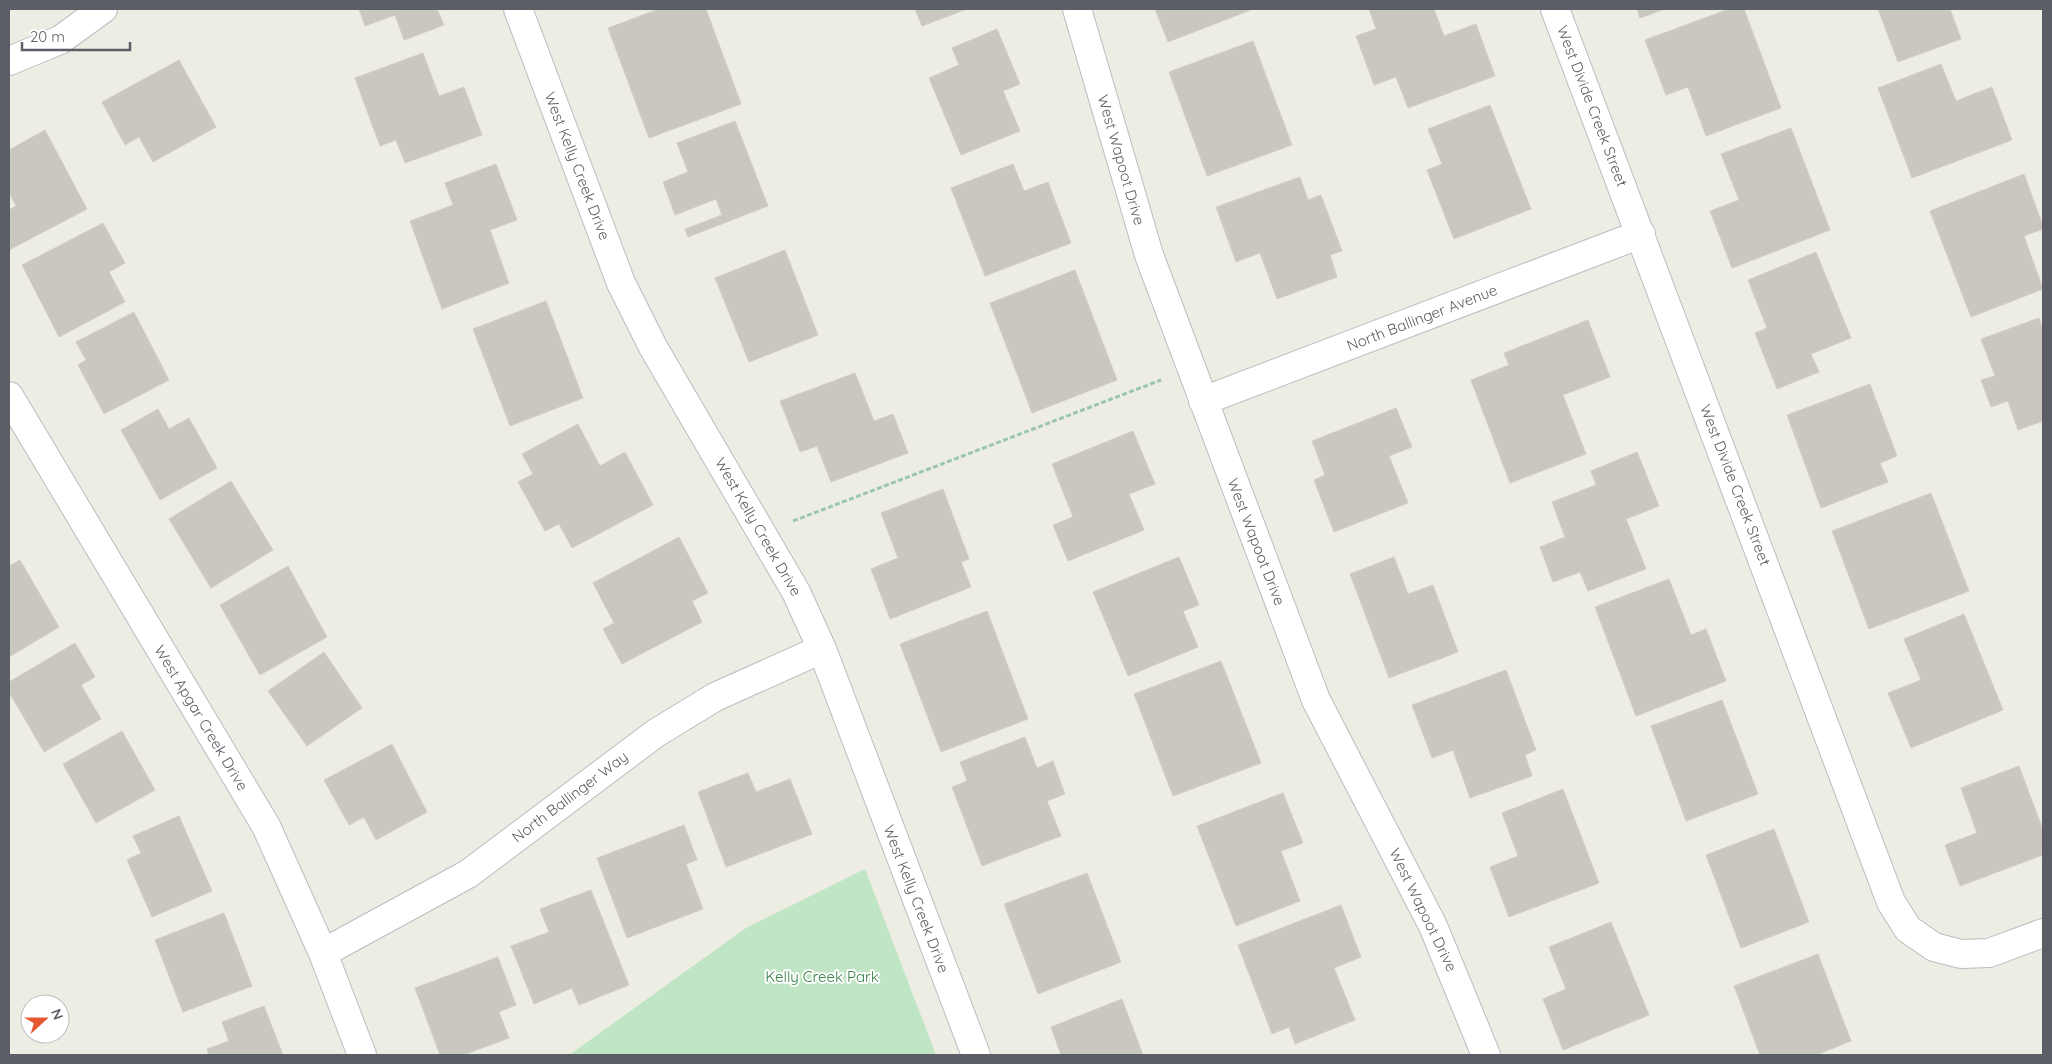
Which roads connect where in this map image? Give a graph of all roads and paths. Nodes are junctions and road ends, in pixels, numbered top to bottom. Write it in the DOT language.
graph roads {
  1 [pos="103,9"];
  2 [pos="518,9"];
  3 [pos="1076,9"];
  4 [pos="1555,9"];
  5 [pos="9,62"];
  6 [pos="1641,234"];
  7 [pos="1192,368"];
  8 [pos="9,396"];
  9 [pos="1203,401"];
  10 [pos="762,533"];
  11 [pos="822,649"];
  12 [pos="2043,933"];
  13 [pos="323,953"];
  14 [pos="362,1055"];
  15 [pos="976,1055"];
  16 [pos="1486,1055"];
  1 -- 5 [label="street"];
  2 -- 10 [label="street, West Kelly Creek Drive"];
  3 -- 7 [label="street, West Wapoot Drive"];
  4 -- 6 [label="street, West Divide Creek Street"];
  6 -- 9 [label="street, North Ballinger Avenue"];
  6 -- 12 [label="street, West Divide Creek Street"];
  7 -- 9 [label="street, West Wapoot Drive"];
  7 -- 10 [label="path"];
  8 -- 13 [label="street, West Apgar Creek Drive"];
  9 -- 16 [label="street, West Wapoot Drive"];
  10 -- 11 [label="street, West Kelly Creek Drive"];
  11 -- 13 [label="street, North Ballinger Way"];
  11 -- 15 [label="street, West Kelly Creek Drive"];
  13 -- 14 [label="street, West Apgar Creek Drive"];
}
